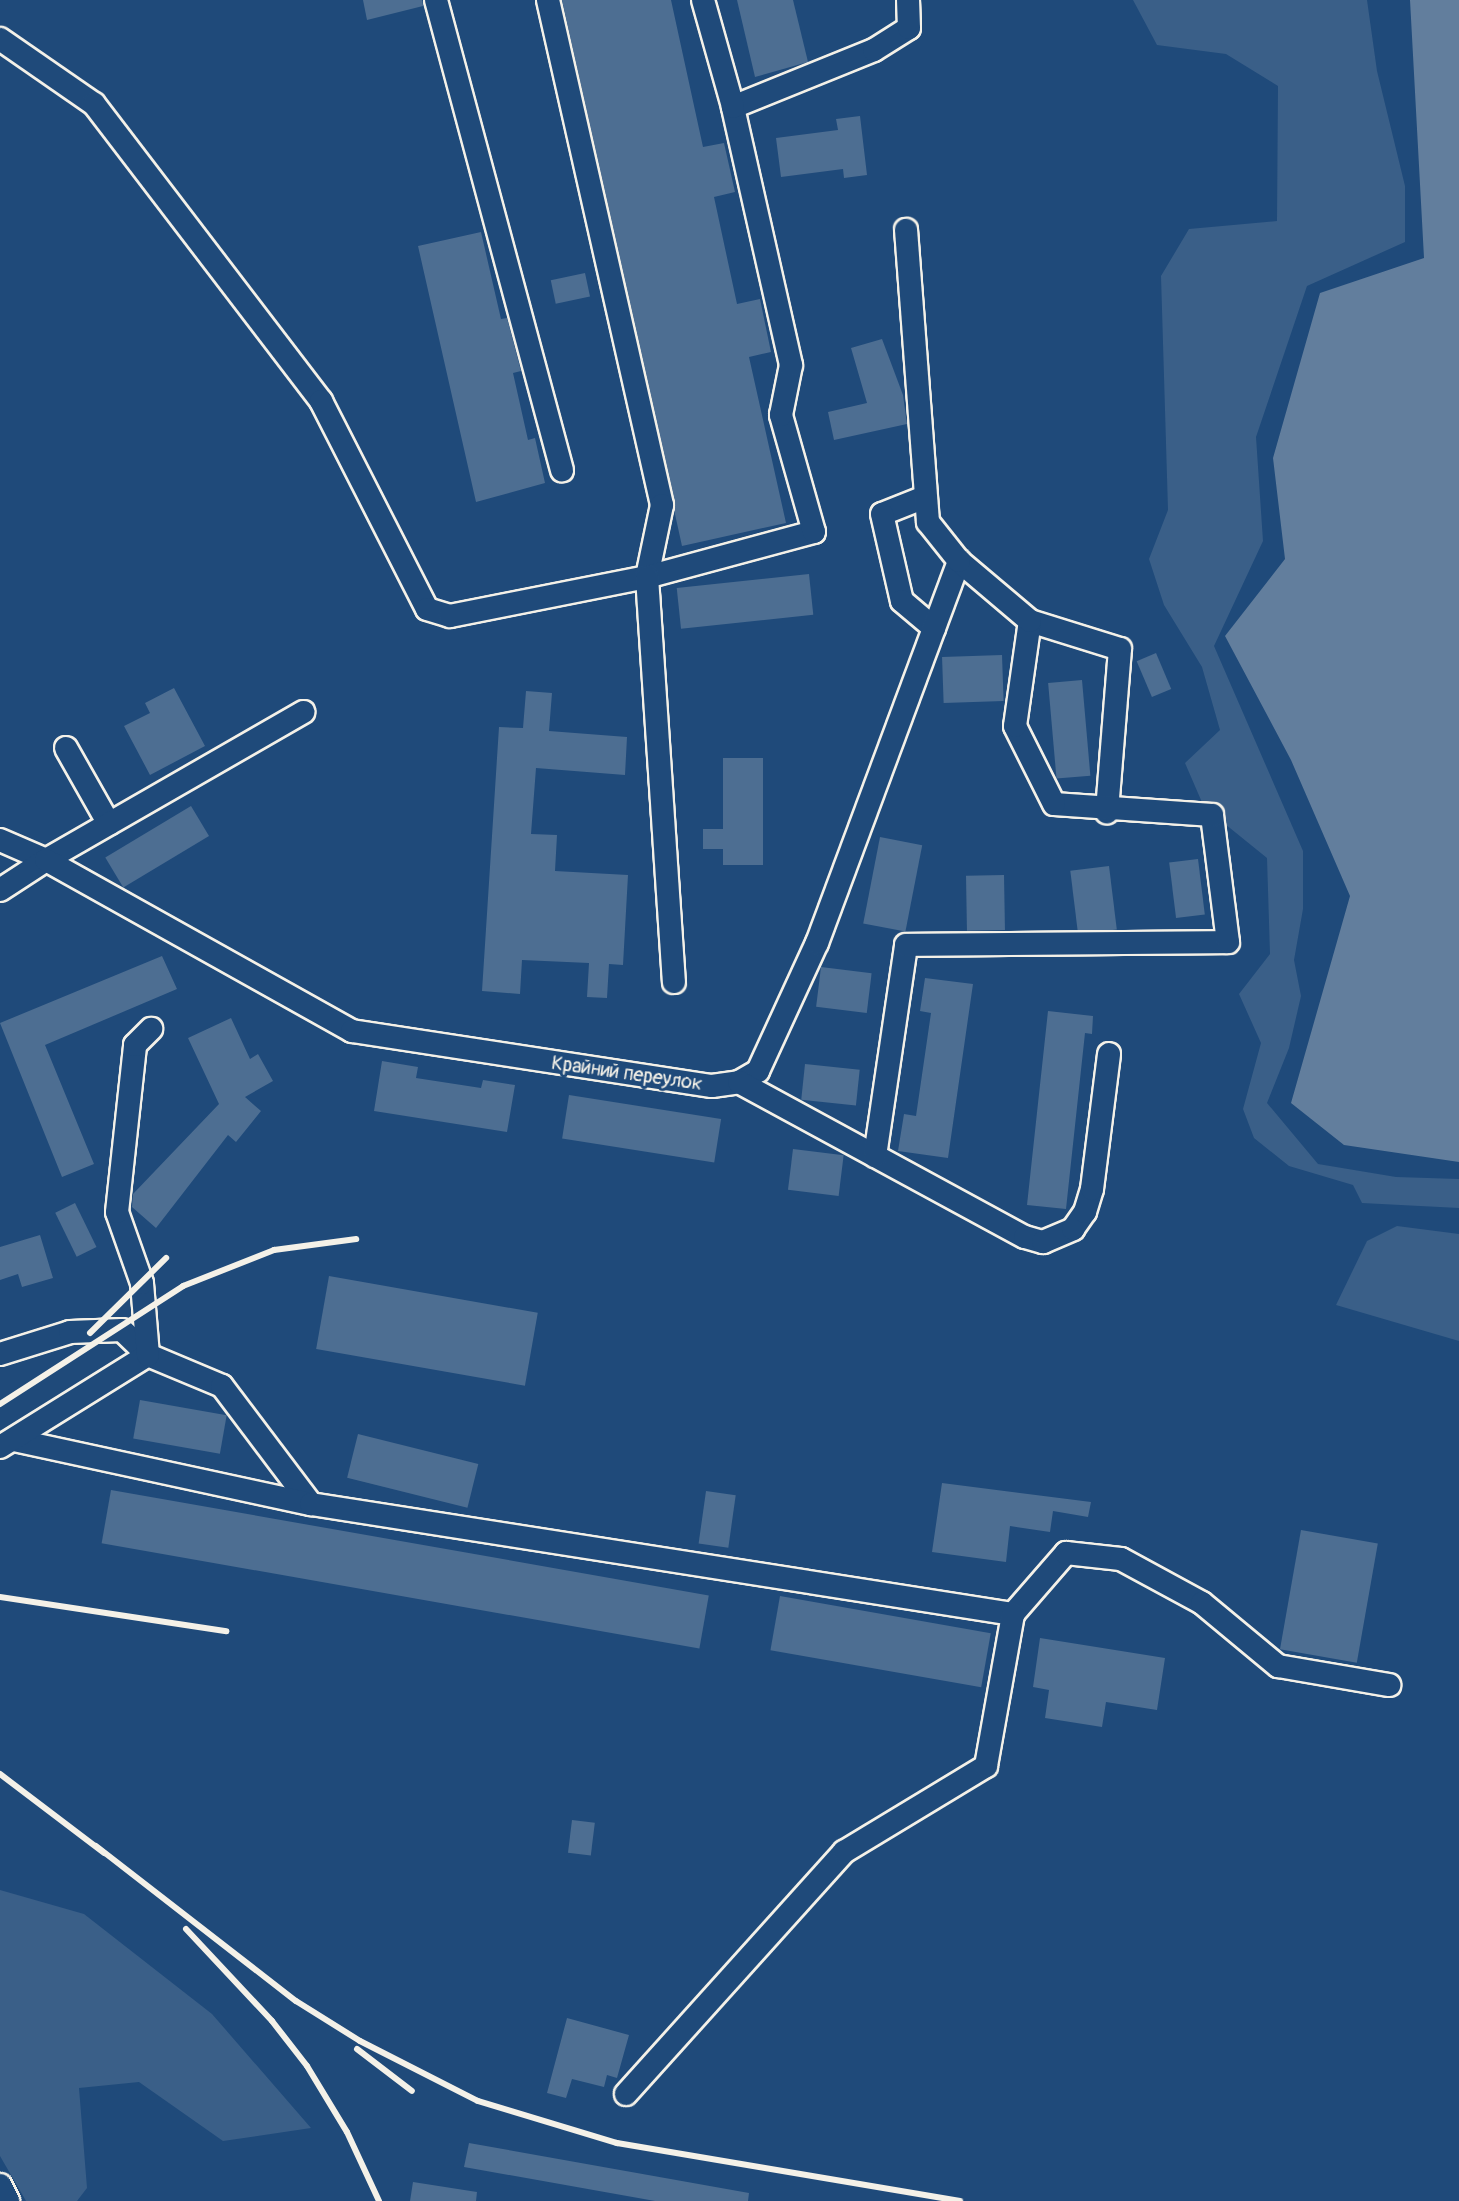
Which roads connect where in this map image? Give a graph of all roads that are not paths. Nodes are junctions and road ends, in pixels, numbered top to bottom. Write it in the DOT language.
graph roads {
  1 [pos="436,0"];
  2 [pos="548,0"];
  3 [pos="703,0"];
  4 [pos="908,0"];
  5 [pos="0,39"];
  6 [pos="733,107"];
  7 [pos="906,230"];
  8 [pos="562,470"];
  9 [pos="925,497"];
  10 [pos="959,561"];
  11 [pos="647,577"];
  12 [pos="1030,621"];
  13 [pos="934,628"];
  14 [pos="303,712"];
  15 [pos="66,748"];
  16 [pos="1107,812"];
  17 [pos="109,824"];
  18 [pos="0,840"];
  19 [pos="46,860"];
  20 [pos="0,890"];
  21 [pos="674,982"];
  22 [pos="151,1029"];
  23 [pos="1109,1054"];
  24 [pos="739,1082"];
  25 [pos="875,1156"];
  26 [pos="0,1354"];
  27 [pos="148,1355"];
  28 [pos="7,1443"];
  29 [pos="311,1504"];
  30 [pos="1013,1614"];
  31 [pos="1389,1685"];
  32 [pos="626,2094"];
  33 [pos="0,2185"];
  34 [pos="8,2201"];
  1 -- 8 [label="street"];
  2 -- 11 [label="street"];
  3 -- 6 [label="street"];
  4 -- 6 [label="street"];
  5 -- 11 [label="street"];
  6 -- 11 [label="street"];
  7 -- 9 [label="street"];
  9 -- 10 [label="street"];
  9 -- 13 [label="street"];
  10 -- 12 [label="street"];
  10 -- 13 [label="street"];
  11 -- 21 [label="street"];
  12 -- 16 [label="street"];
  12 -- 16 [label="street"];
  13 -- 24 [label="street"];
  14 -- 17 [label="street"];
  15 -- 17 [label="street"];
  16 -- 25 [label="street"];
  17 -- 19 [label="street"];
  18 -- 19 [label="street, Крайний переулок"];
  19 -- 20 [label="street"];
  19 -- 24 [label="street, Крайний переулок"];
  22 -- 27 [label="street"];
  23 -- 25 [label="street"];
  24 -- 25 [label="street"];
  26 -- 27 [label="street"];
  27 -- 28 [label="street"];
  27 -- 29 [label="street"];
  28 -- 29 [label="street"];
  29 -- 30 [label="street"];
  30 -- 31 [label="street"];
  30 -- 32 [label="street"];
  33 -- 34 [label="street"];
}
